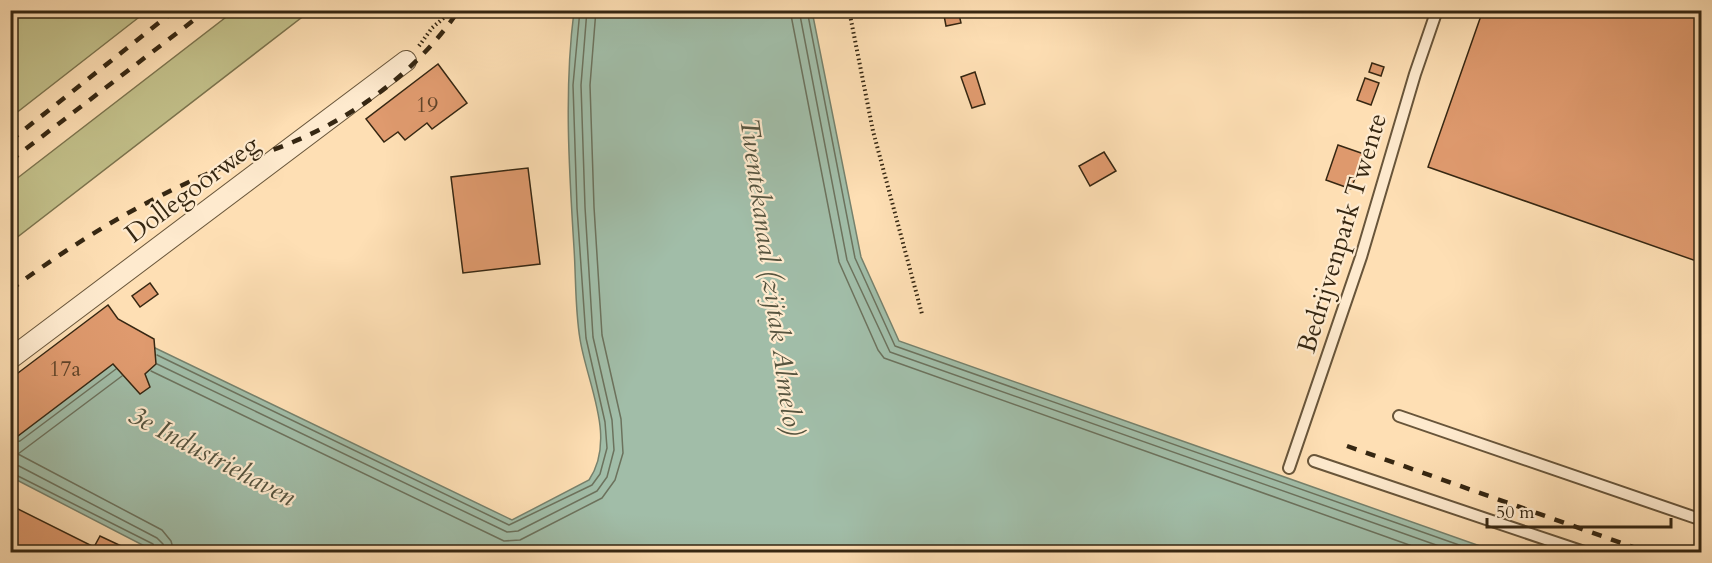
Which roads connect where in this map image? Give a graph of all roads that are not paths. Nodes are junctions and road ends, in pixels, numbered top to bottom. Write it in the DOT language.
graph roads {
  1 [pos="1437,10"];
  2 [pos="406,61"];
  3 [pos="10,359"];
  4 [pos="1400,416"];
  5 [pos="1314,461"];
  6 [pos="1289,468"];
  7 [pos="1701,520"];
  8 [pos="1584,552"];
  1 -- 6 [label="lane, Bedrijvenpark Twente"];
  2 -- 3 [label="street, Dollegoorweg"];
  4 -- 7 [label="lane"];
  5 -- 8 [label="lane"];
}
